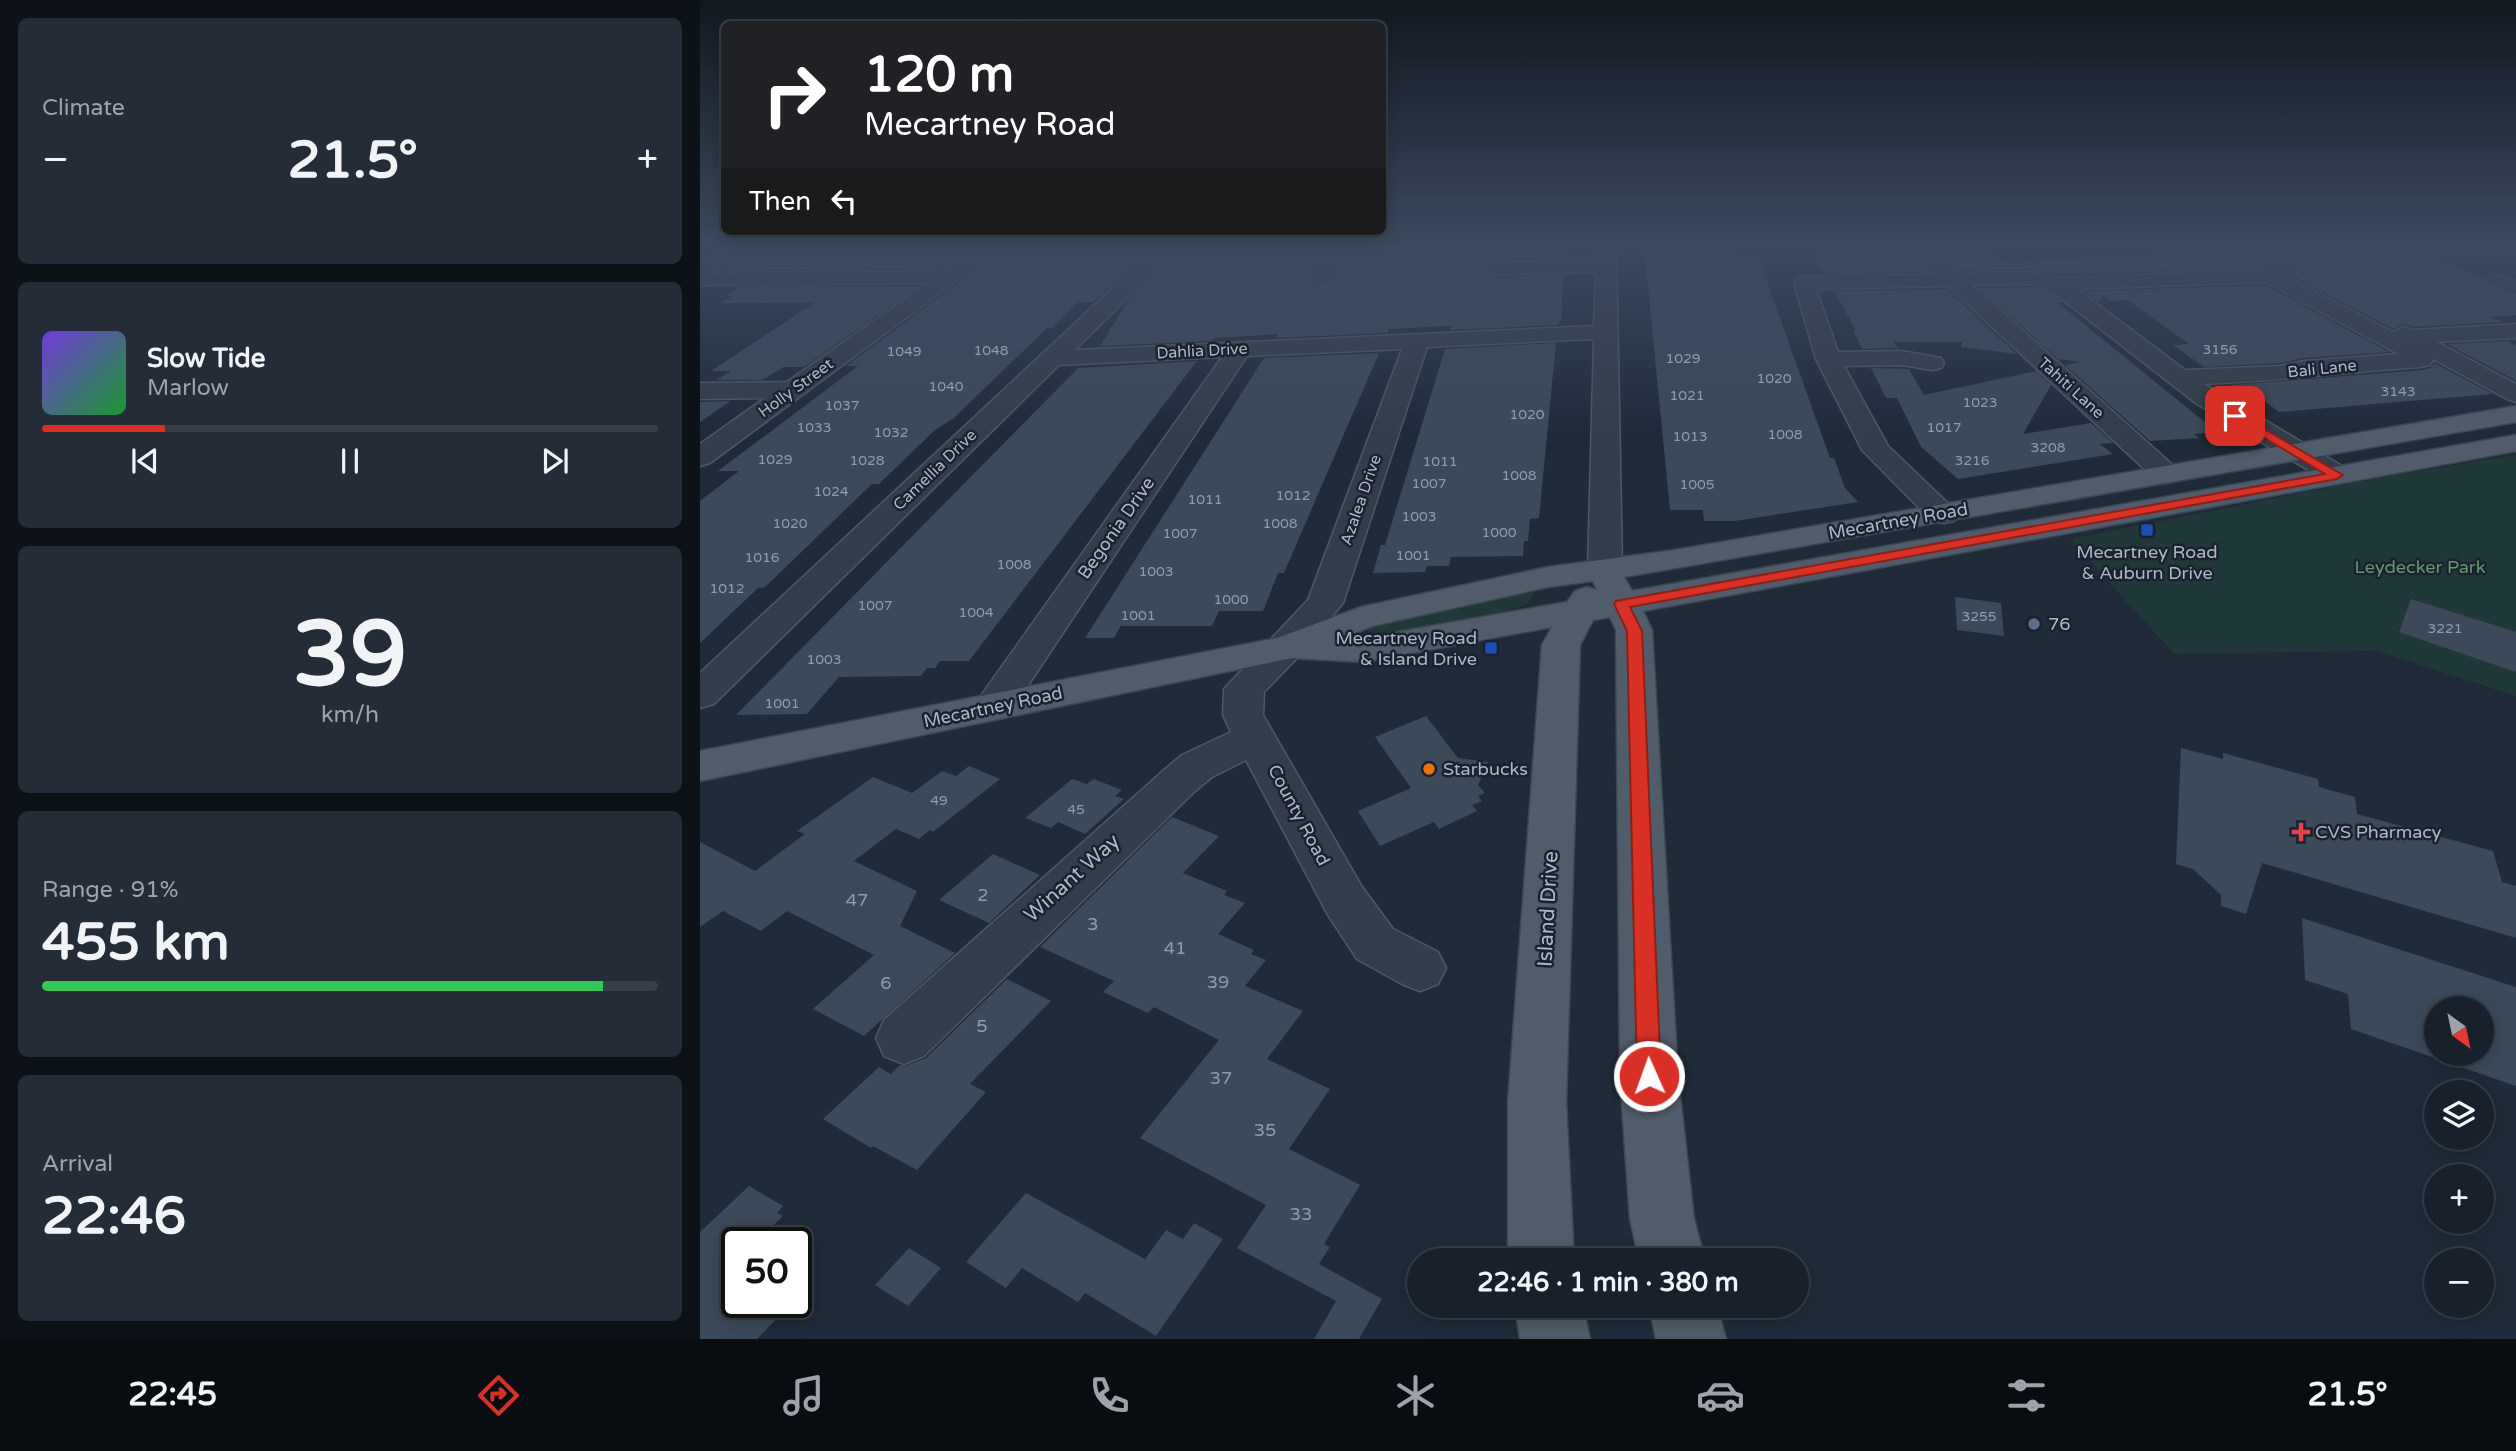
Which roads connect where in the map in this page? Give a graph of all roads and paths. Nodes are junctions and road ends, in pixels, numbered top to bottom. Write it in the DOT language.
graph roads {
  1 [pos="908,307"];
  2 [pos="1104,307"];
  3 [pos="1606,307"];
  4 [pos="1812,307"];
  5 [pos="1982,307"];
  6 [pos="2087,307"];
  7 [pos="2329,307"];
  8 [pos="2352,307"];
  9 [pos="2516,331"];
  10 [pos="1605,332"];
  11 [pos="2408,337"];
  12 [pos="1418,341"];
  13 [pos="1239,350"];
  14 [pos="1051,358"];
  15 [pos="1828,359"];
  16 [pos="1932,363"];
  17 [pos="2180,379"];
  18 [pos="792,390"];
  19 [pos="700,391"];
  20 [pos="2516,394"];
  21 [pos="2516,414"];
  22 [pos="711,441"];
  23 [pos="2516,443"];
  24 [pos="2296,452"];
  25 [pos="700,457"];
  26 [pos="2166,474"];
  27 [pos="2337,475"];
  28 [pos="1943,514"];
  29 [pos="1602,595"];
  30 [pos="1286,648"];
  31 [pos="700,695"];
  32 [pos="993,707"];
  33 [pos="1254,738"];
  34 [pos="700,766"];
  35 [pos="1420,968"];
  36 [pos="904,1038"];
  37 [pos="1541,1248"];
  38 [pos="1669,1248"];
  39 [pos="1551,1318"];
  40 [pos="1686,1318"];
  41 [pos="1555,1339"];
  42 [pos="1691,1339"];
  1 -- 18 [label="street, Holly Street"];
  2 -- 14 [label="street, Camellia Drive"];
  3 -- 10 [label="street, Island Drive"];
  4 -- 15 [label="street"];
  5 -- 26 [label="street, Tahiti Lane"];
  6 -- 17 [label="street"];
  7 -- 17 [label="street, Bali Lane"];
  8 -- 11 [label="street"];
  9 -- 11 [label="street"];
  10 -- 12 [label="street, Dahlia Drive"];
  10 -- 29 [label="street, Island Drive"];
  11 -- 20 [label="street"];
  12 -- 13 [label="street, Dahlia Drive"];
  12 -- 30 [label="street, Azalea Drive"];
  13 -- 14 [label="street, Dahlia Drive"];
  13 -- 32 [label="street, Begonia Drive"];
  14 -- 31 [label="street, Camellia Drive"];
  15 -- 16 [label="street"];
  15 -- 28 [label="street"];
  17 -- 24 [label="street"];
  18 -- 19 [label="street"];
  18 -- 22 [label="street, Holly Street"];
  21 -- 24 [label="main road, Mecartney Road"];
  22 -- 25 [label="street, Holly Street"];
  23 -- 27 [label="main road, Mecartney Road"];
  24 -- 26 [label="main road, Mecartney Road"];
  24 -- 27 [label="street"];
  26 -- 28 [label="main road, Mecartney Road"];
  27 -- 29 [label="main road, Mecartney Road"];
  28 -- 29 [label="main road, Mecartney Road"];
  29 -- 30 [label="main road, Mecartney Road"];
  29 -- 30 [label="main road, Mecartney Road"];
  29 -- 37 [label="main road, Island Drive"];
  29 -- 38 [label="main road, Island Drive"];
  30 -- 32 [label="main road, Mecartney Road"];
  30 -- 33 [label="street, County Road"];
  32 -- 34 [label="main road, Mecartney Road"];
  33 -- 35 [label="street, County Road"];
  33 -- 36 [label="street, Winant Way"];
  39 -- 41 [label="main road"];
  40 -- 42 [label="main road"];
}
